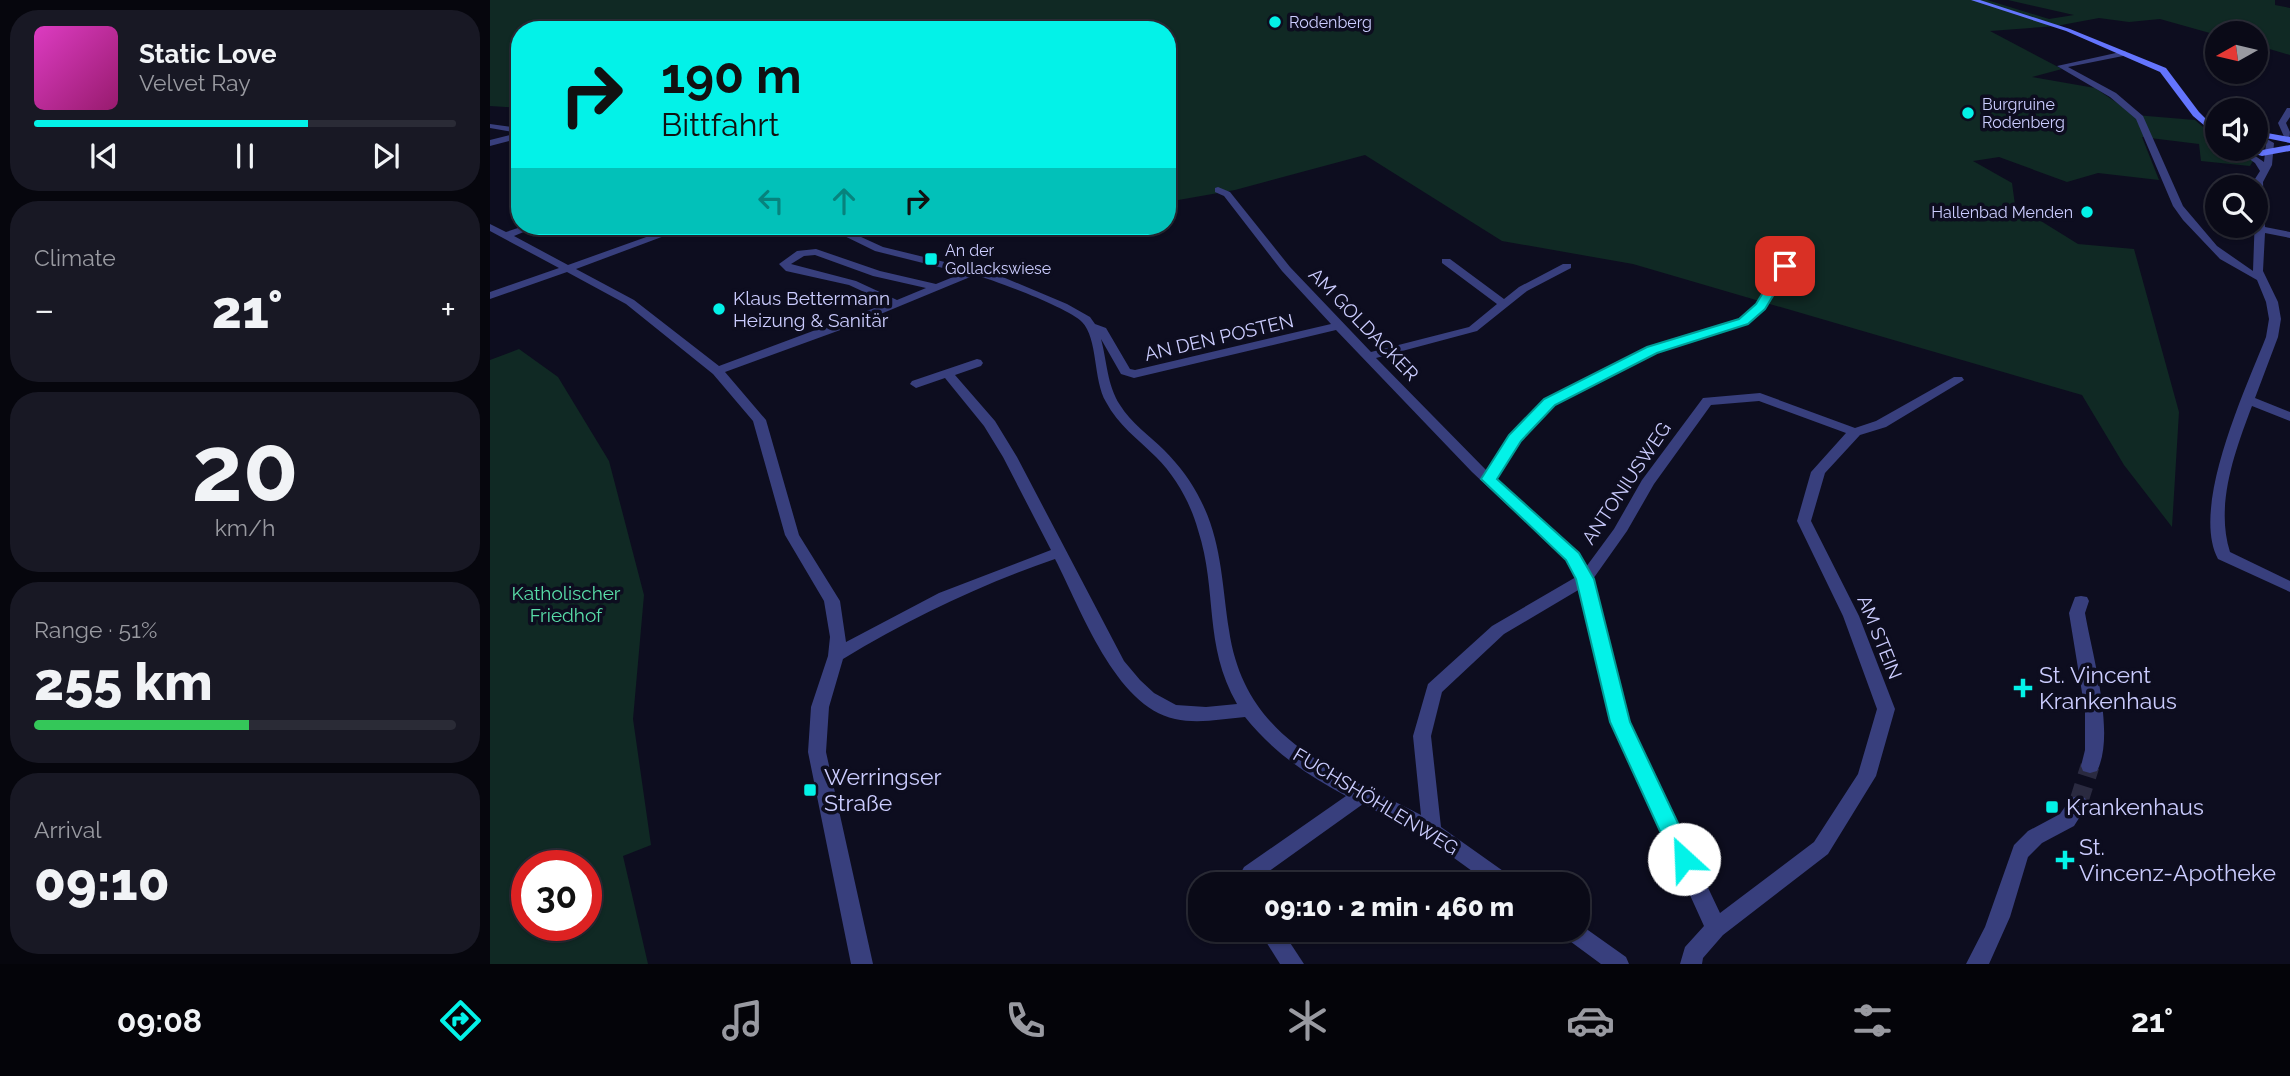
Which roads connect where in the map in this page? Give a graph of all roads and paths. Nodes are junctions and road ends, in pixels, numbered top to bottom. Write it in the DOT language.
graph roads {
  1 [pos="1974,0"];
  2 [pos="2125,52"];
  3 [pos="2290,110"];
  4 [pos="2196,114"];
  5 [pos="2205,118"];
  6 [pos="2205,123"];
  7 [pos="490,126"];
  8 [pos="511,131"];
  9 [pos="511,136"];
  10 [pos="2268,136"];
  11 [pos="2290,140"];
  12 [pos="2268,141"];
  13 [pos="490,144"];
  14 [pos="2290,148"];
  15 [pos="2268,152"];
  16 [pos="2271,152"];
  17 [pos="2259,161"];
  18 [pos="2263,169"];
  19 [pos="2261,175"];
  20 [pos="1218,190"];
  21 [pos="490,226"];
  22 [pos="2268,231"];
  23 [pos="511,233"];
  24 [pos="506,235"];
  25 [pos="661,235"];
  26 [pos="849,235"];
  27 [pos="2290,235"];
  28 [pos="2260,238"];
  29 [pos="1791,253"];
  30 [pos="1446,261"];
  31 [pos="1566,266"];
  32 [pos="569,268"];
  33 [pos="975,271"];
  34 [pos="2260,278"];
  35 [pos="937,287"];
  36 [pos="490,296"];
  37 [pos="898,304"];
  38 [pos="1504,304"];
  39 [pos="1090,326"];
  40 [pos="1339,326"];
  41 [pos="1369,356"];
  42 [pos="977,363"];
  43 [pos="717,371"];
  44 [pos="948,374"];
  45 [pos="1958,380"];
  46 [pos="916,384"];
  47 [pos="2248,400"];
  48 [pos="2290,417"];
  49 [pos="1855,432"];
  50 [pos="1489,479"];
  51 [pos="1060,552"];
  52 [pos="1585,579"];
  53 [pos="2290,587"];
  54 [pos="2081,601"];
  55 [pos="836,656"];
  56 [pos="1249,710"];
  57 [pos="2090,766"];
  58 [pos="1360,796"];
  59 [pos="2078,804"];
  60 [pos="1432,831"];
  61 [pos="1252,872"];
  62 [pos="1489,872"];
  63 [pos="1716,928"];
  64 [pos="1277,942"];
  65 [pos="1588,942"];
  66 [pos="862,964"];
  67 [pos="1293,964"];
  68 [pos="1618,964"];
  69 [pos="1690,964"];
  70 [pos="1977,964"];
  1 -- 2 [label="street"];
  2 -- 4 [label="street"];
  2 -- 34 [label="street"];
  3 -- 11 [label="street"];
  4 -- 5 [label="street"];
  4 -- 6 [label="street"];
  7 -- 8 [label="street"];
  9 -- 13 [label="street"];
  10 -- 11 [label="street"];
  12 -- 16 [label="street"];
  14 -- 16 [label="street"];
  15 -- 16 [label="street"];
  16 -- 18 [label="street"];
  17 -- 18 [label="street"];
  18 -- 19 [label="street"];
  20 -- 40 [label="street, AM GOLDACKER"];
  21 -- 24 [label="street"];
  22 -- 27 [label="street"];
  23 -- 24 [label="street"];
  24 -- 32 [label="street"];
  25 -- 32 [label="street"];
  26 -- 33 [label="street"];
  28 -- 34 [label="street"];
  29 -- 50 [label="street"];
  30 -- 38 [label="street"];
  31 -- 38 [label="street"];
  32 -- 36 [label="street"];
  32 -- 43 [label="street"];
  33 -- 35 [label="street"];
  33 -- 39 [label="street"];
  34 -- 47 [label="street"];
  35 -- 37 [label="street"];
  35 -- 37 [label="street"];
  37 -- 43 [label="street"];
  38 -- 41 [label="street"];
  39 -- 40 [label="street, AN DEN POSTEN"];
  39 -- 56 [label="street, FUCHSHÖHLENWEG"];
  40 -- 41 [label="street, AM GOLDACKER"];
  41 -- 50 [label="street, AM GOLDACKER"];
  42 -- 44 [label="street"];
  43 -- 55 [label="street"];
  44 -- 46 [label="street"];
  44 -- 51 [label="street"];
  45 -- 49 [label="street, AM STEIN"];
  47 -- 48 [label="street"];
  47 -- 53 [label="street"];
  49 -- 52 [label="street, ANTONIUSWEG"];
  49 -- 63 [label="street, AM STEIN"];
  50 -- 52 [label="street, AM GOLDACKER"];
  51 -- 55 [label="street"];
  51 -- 56 [label="street"];
  52 -- 60 [label="street, ANTONIUSWEG"];
  52 -- 63 [label="street"];
  54 -- 57 [label="street"];
  55 -- 66 [label="street"];
  56 -- 58 [label="street, FUCHSHÖHLENWEG"];
  58 -- 60 [label="street, FUCHSHÖHLENWEG"];
  58 -- 61 [label="street"];
  59 -- 70 [label="street"];
  60 -- 62 [label="street, FUCHSHÖHLENWEG"];
  63 -- 69 [label="street, AM STEIN"];
  64 -- 67 [label="street"];
  65 -- 68 [label="street"];
}
